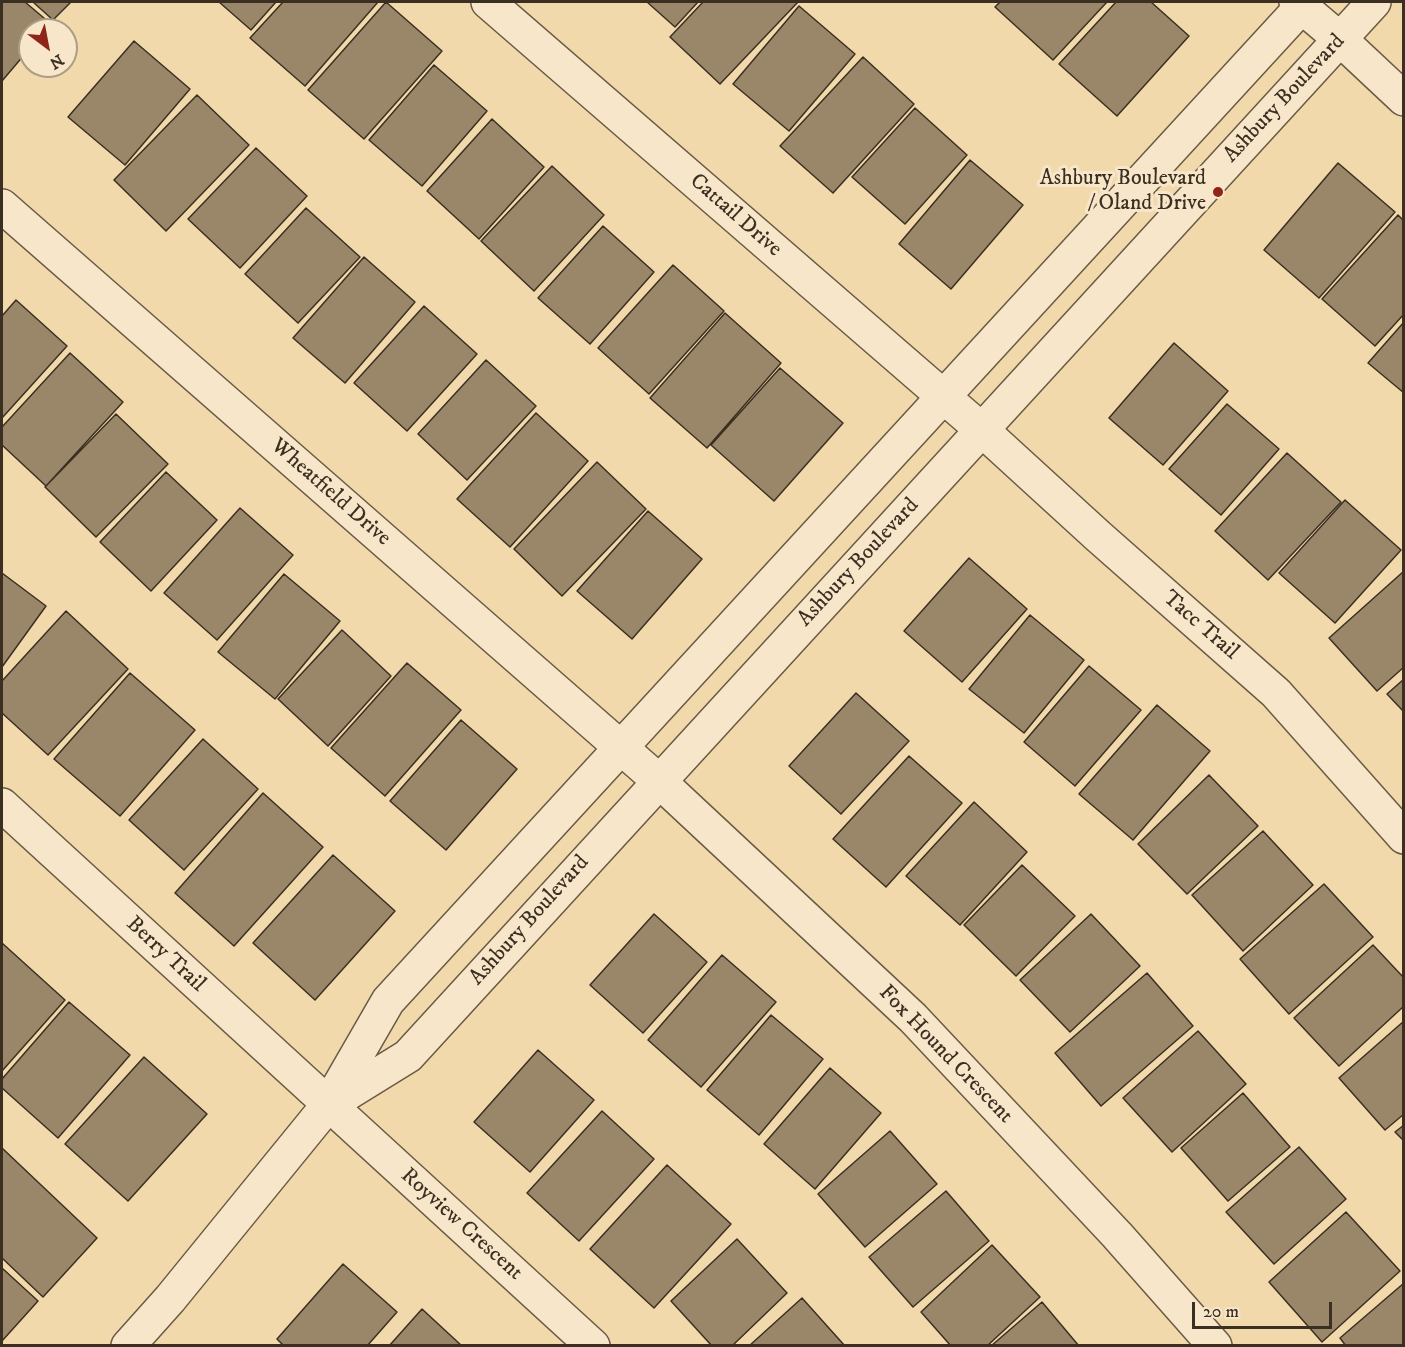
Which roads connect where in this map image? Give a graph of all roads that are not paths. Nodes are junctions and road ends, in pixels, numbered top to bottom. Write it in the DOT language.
graph roads {
  1 [pos="488,2"];
  2 [pos="1374,2"];
  3 [pos="1302,3"];
  4 [pos="1341,40"];
  5 [pos="1404,99"];
  6 [pos="2,206"];
  7 [pos="943,396"];
  8 [pos="982,430"];
  9 [pos="621,748"];
  10 [pos="658,781"];
  11 [pos="2,805"];
  12 [pos="1404,837"];
  13 [pos="328,1105"];
  14 [pos="128,1346"];
  15 [pos="593,1346"];
  16 [pos="1215,1346"];
  1 -- 7 [label="street, Cattail Drive"];
  2 -- 4 [label="street, Ashbury Boulevard"];
  3 -- 4 [label="street"];
  3 -- 7 [label="street, Ashbury Boulevard"];
  4 -- 5 [label="street"];
  4 -- 8 [label="street, Ashbury Boulevard"];
  6 -- 9 [label="street, Wheatfield Drive"];
  7 -- 8 [label="street, Cattail Drive"];
  7 -- 9 [label="street, Ashbury Boulevard"];
  8 -- 10 [label="street, Ashbury Boulevard"];
  8 -- 12 [label="street, Tacc Trail"];
  9 -- 10 [label="street, Wheatfield Drive"];
  9 -- 13 [label="street, Ashbury Boulevard"];
  10 -- 13 [label="street, Ashbury Boulevard"];
  10 -- 16 [label="street, Fox Hound Crescent"];
  11 -- 13 [label="street, Berry Trail"];
  13 -- 14 [label="street, Ashbury Boulevard"];
  13 -- 15 [label="street, Royview Crescent"];
}
